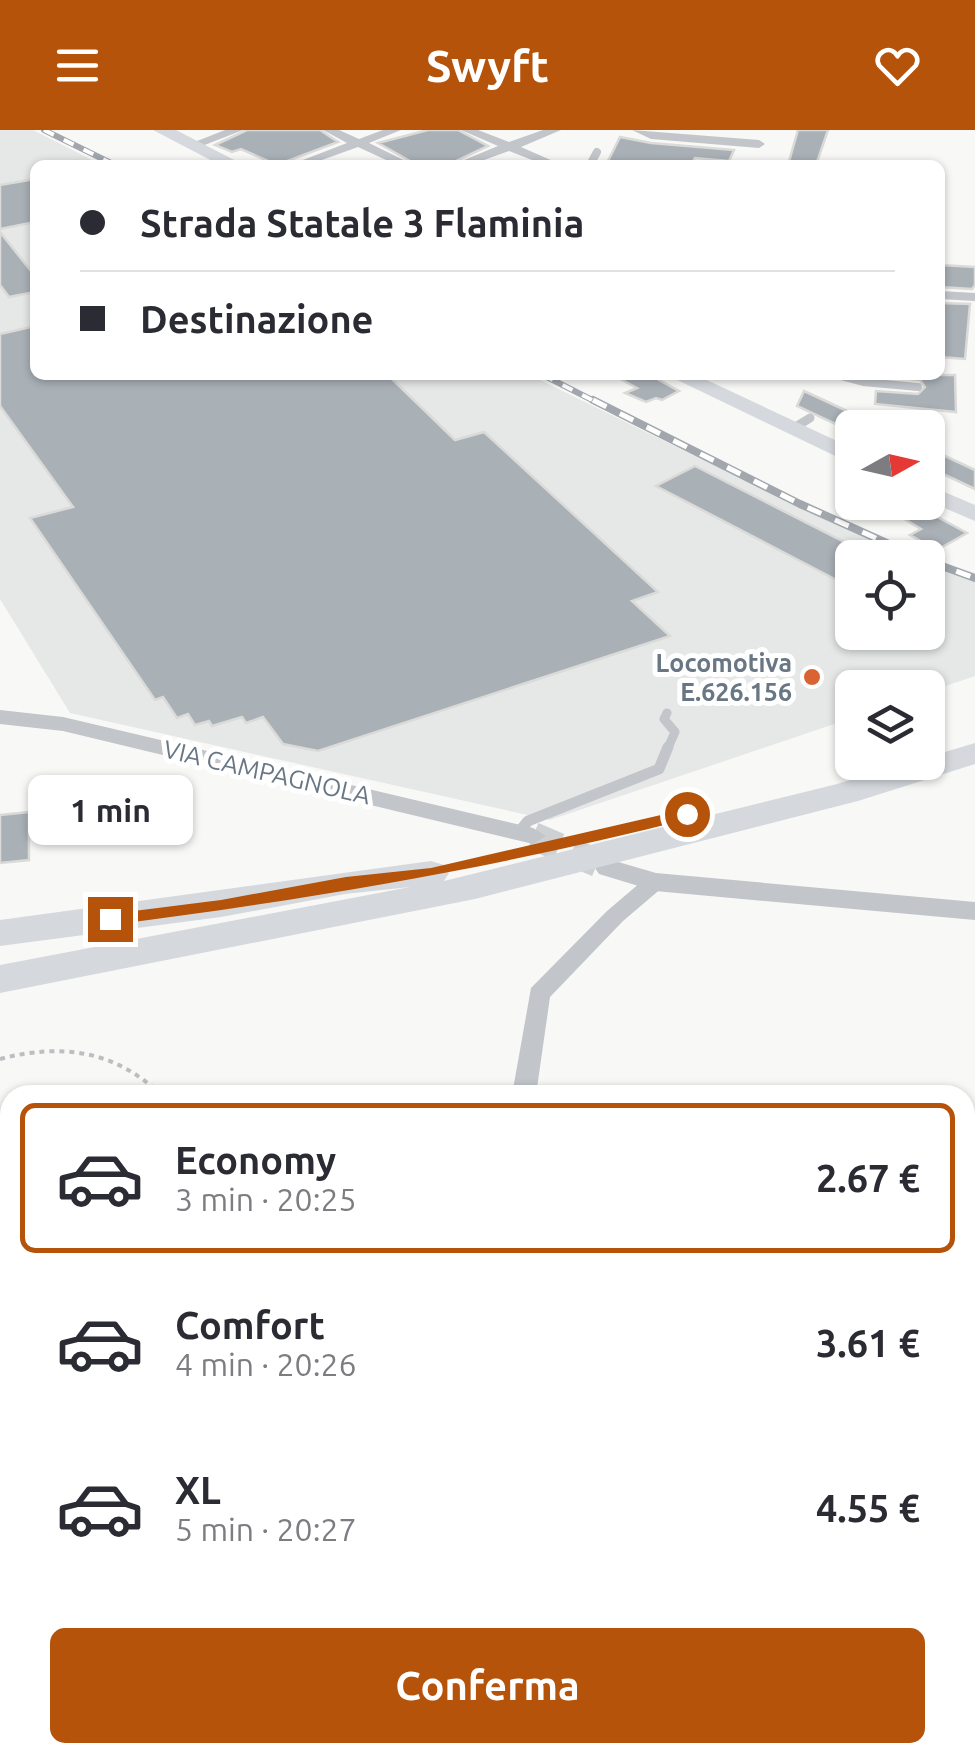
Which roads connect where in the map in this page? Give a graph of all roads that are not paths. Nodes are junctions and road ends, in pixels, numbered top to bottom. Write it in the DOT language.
graph roads {
  1 [pos="162,130"];
  2 [pos="238,130"];
  3 [pos="329,130"];
  4 [pos="396,130"];
  5 [pos="467,130"];
  6 [pos="554,130"];
  7 [pos="638,130"];
  8 [pos="765,130"];
  9 [pos="358,143"];
  10 [pos="193,145"];
  11 [pos="508,147"];
  12 [pos="597,152"];
  13 [pos="225,160"];
  14 [pos="310,160"];
  15 [pos="397,160"];
  16 [pos="472,160"];
  17 [pos="543,160"];
  18 [pos="593,160"];
  19 [pos="945,295"];
  20 [pos="975,296"];
  21 [pos="692,380"];
  22 [pos="856,380"];
  23 [pos="918,387"];
  24 [pos="835,446"];
  25 [pos="945,500"];
  26 [pos="975,514"];
  27 [pos="667,713"];
  28 [pos="0,717"];
  29 [pos="975,732"];
  30 [pos="945,742"];
  31 [pos="975,753"];
  32 [pos="835,774"];
  33 [pos="526,834"];
  34 [pos="608,868"];
  35 [pos="431,873"];
  36 [pos="655,882"];
  37 [pos="475,887"];
  38 [pos="975,910"];
  39 [pos="0,933"];
  40 [pos="0,957"];
  41 [pos="0,979"];
  42 [pos="0,1003"];
  43 [pos="526,1085"];
  1 -- 10 [label="main road"];
  2 -- 10 [label="street"];
  3 -- 9 [label="street"];
  4 -- 9 [label="street"];
  5 -- 11 [label="street"];
  6 -- 11 [label="street"];
  7 -- 8 [label="street"];
  9 -- 14 [label="street"];
  9 -- 15 [label="street"];
  10 -- 13 [label="main road"];
  11 -- 16 [label="street"];
  11 -- 17 [label="street"];
  12 -- 18 [label="lane"];
  19 -- 20 [label="street"];
  21 -- 24 [label="main road"];
  22 -- 23 [label="lane"];
  25 -- 26 [label="main road"];
  27 -- 33 [label="lane"];
  28 -- 33 [label="street, VIA CAMPAGNOLA"];
  29 -- 30 [label="highway"];
  31 -- 37 [label="highway"];
  32 -- 35 [label="highway"];
  34 -- 36 [label="street"];
  35 -- 39 [label="highway"];
  35 -- 40 [label="highway"];
  36 -- 38 [label="street"];
  36 -- 43 [label="street"];
  37 -- 41 [label="highway"];
  37 -- 42 [label="highway"];
}
